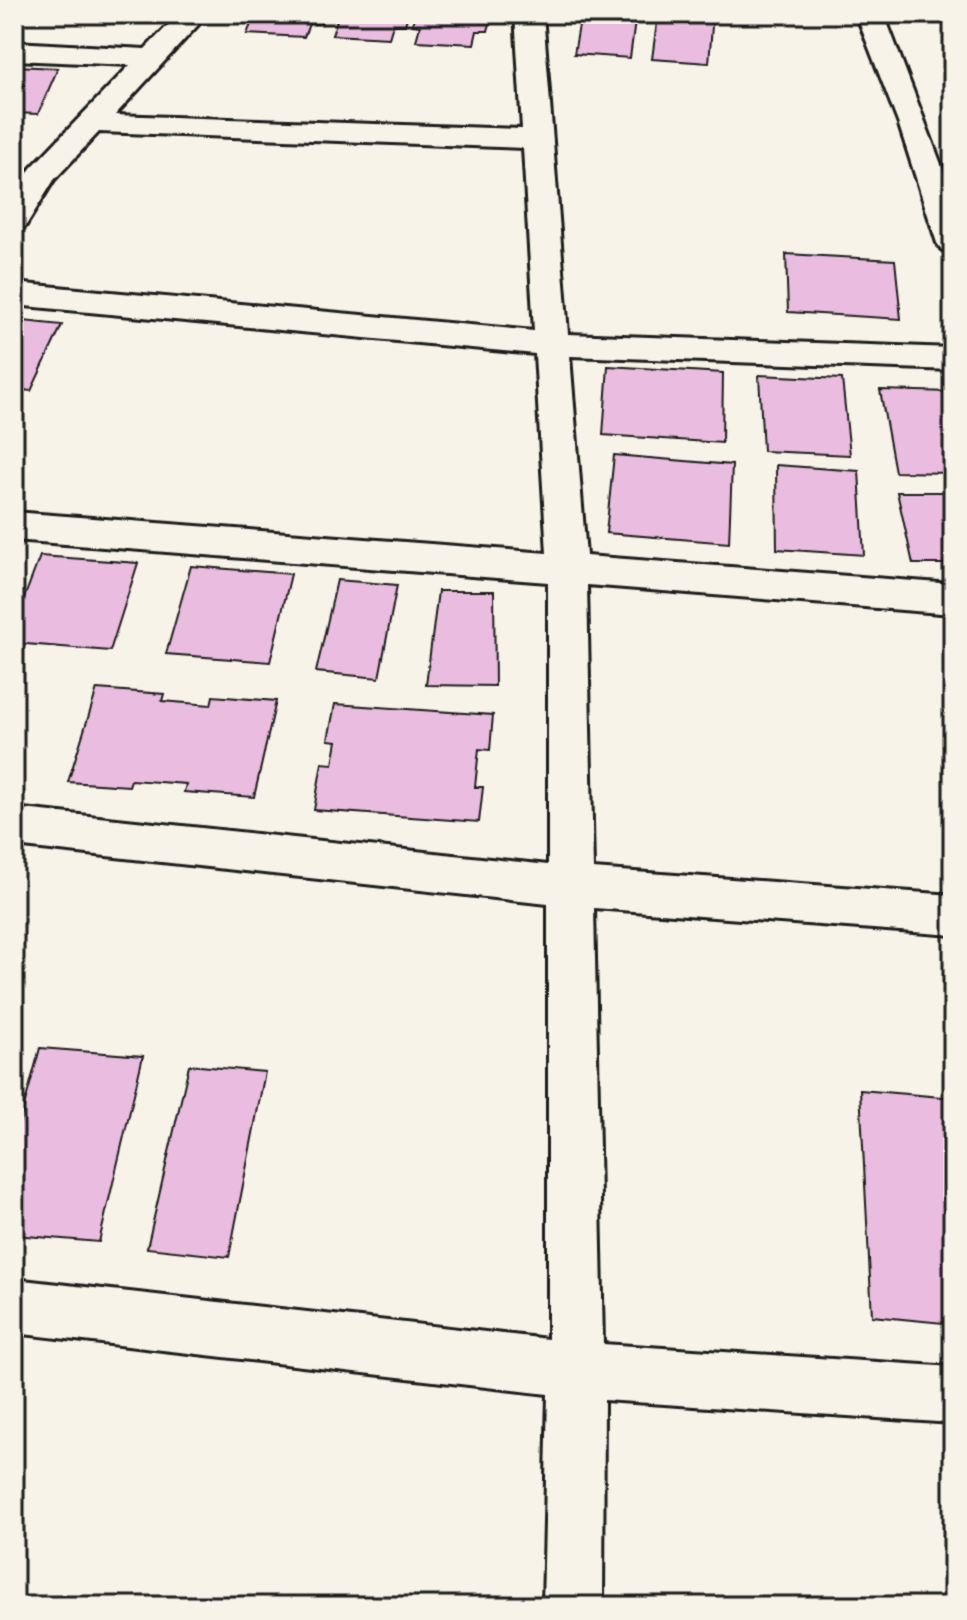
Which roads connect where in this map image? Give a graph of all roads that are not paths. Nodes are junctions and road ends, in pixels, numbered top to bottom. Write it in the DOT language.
graph roads {
  1 [pos="194,14"];
  2 [pos="529,14"];
  3 [pos="870,14"];
  4 [pos="14,51"];
  5 [pos="154,58"];
  6 [pos="92,123"];
  7 [pos="537,139"];
  8 [pos="14,220"];
  9 [pos="953,243"];
  10 [pos="14,294"];
  11 [pos="549,344"];
  12 [pos="953,359"];
  13 [pos="14,526"];
  14 [pos="567,567"];
  15 [pos="953,599"];
  16 [pos="14,827"];
  17 [pos="571,887"];
  18 [pos="953,915"];
  19 [pos="14,1306"];
  20 [pos="576,1370"];
  21 [pos="953,1395"];
  22 [pos="573,1606"];
  1 -- 5 [label="street"];
  2 -- 7 [label="street"];
  3 -- 9 [label="street"];
  4 -- 5 [label="street"];
  5 -- 6 [label="street"];
  6 -- 7 [label="street"];
  6 -- 8 [label="street"];
  7 -- 11 [label="street"];
  10 -- 11 [label="street"];
  11 -- 12 [label="street"];
  11 -- 14 [label="street"];
  13 -- 14 [label="street"];
  14 -- 15 [label="street"];
  14 -- 17 [label="street"];
  16 -- 17 [label="street"];
  17 -- 18 [label="street"];
  17 -- 20 [label="street"];
  19 -- 20 [label="street"];
  20 -- 21 [label="street"];
  20 -- 22 [label="street"];
}
